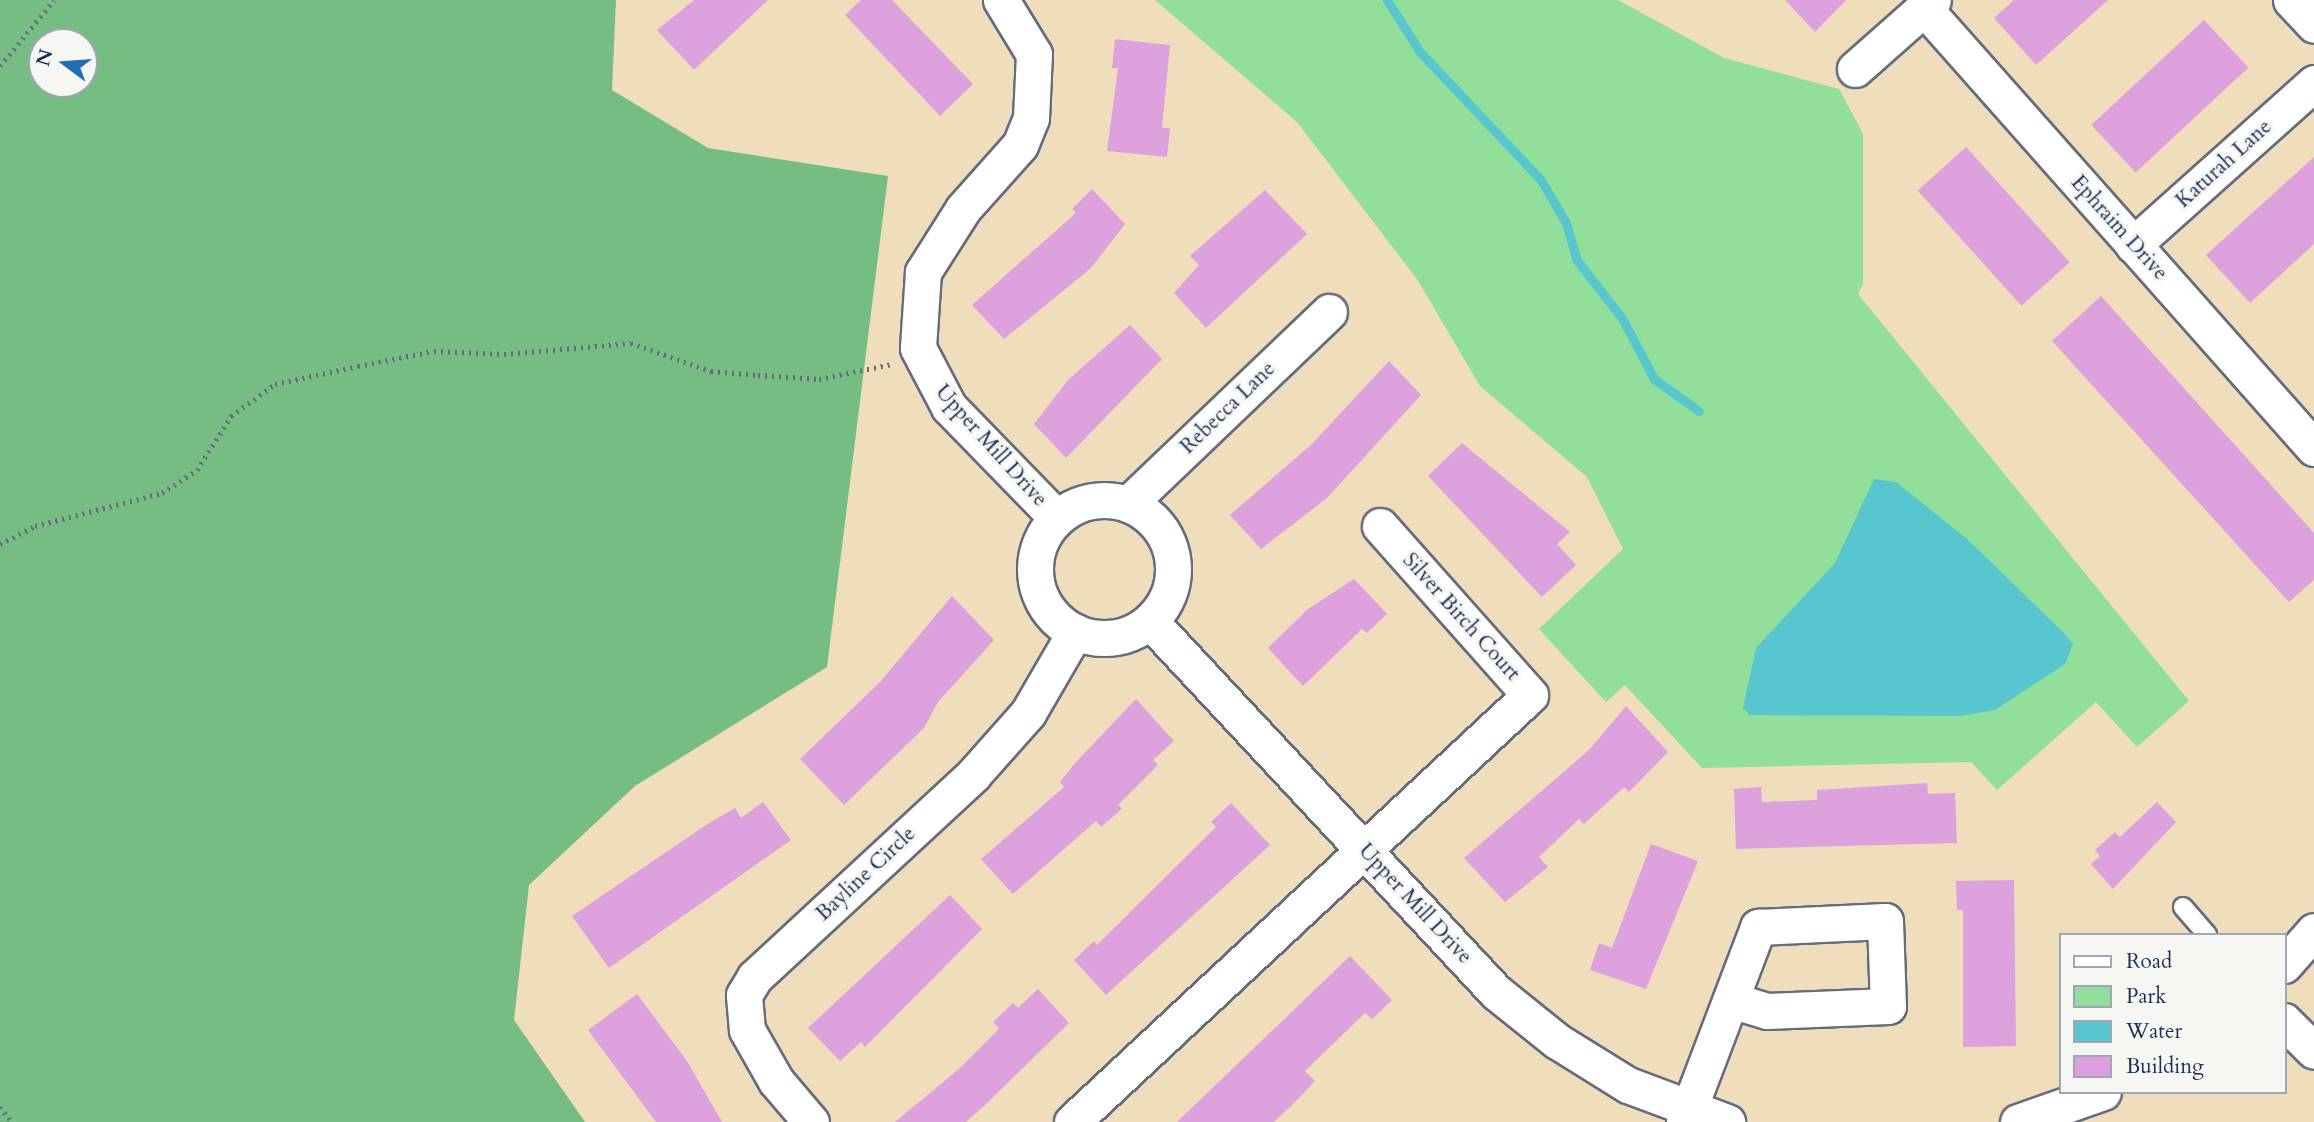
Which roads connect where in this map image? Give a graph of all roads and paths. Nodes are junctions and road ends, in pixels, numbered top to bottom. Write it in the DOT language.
graph roads {
  1 [pos="54,0"];
  2 [pos="1001,0"];
  3 [pos="2291,0"];
  4 [pos="1928,4"];
  5 [pos="2314,24"];
  6 [pos="0,66"];
  7 [pos="1855,69"];
  8 [pos="2314,83"];
  9 [pos="2133,245"];
  10 [pos="1329,312"];
  11 [pos="922,358"];
  12 [pos="2314,448"];
  13 [pos="1128,504"];
  14 [pos="1057,518"];
  15 [pos="1380,526"];
  16 [pos="0,544"];
  17 [pos="1150,621"];
  18 [pos="1075,632"];
  19 [pos="1365,849"];
  20 [pos="2183,907"];
  21 [pos="2314,931"];
  22 [pos="2205,933"];
  23 [pos="2286,963"];
  24 [pos="1731,1000"];
  25 [pos="2286,1023"];
  26 [pos="2314,1051"];
  27 [pos="2097,1094"];
  28 [pos="0,1107"];
  29 [pos="1686,1116"];
  30 [pos="12,1122"];
  31 [pos="811,1122"];
  32 [pos="1072,1122"];
  33 [pos="1727,1122"];
  34 [pos="2018,1122"];
  1 -- 6 [label="path"];
  2 -- 11 [label="street, Upper Mill Drive"];
  3 -- 5 [label="street"];
  4 -- 7 [label="street"];
  4 -- 9 [label="street, Ephraim Drive"];
  8 -- 9 [label="street, Katurah Lane"];
  9 -- 12 [label="street, Ephraim Drive"];
  10 -- 13 [label="street, Rebecca Lane"];
  11 -- 14 [label="street, Upper Mill Drive"];
  11 -- 16 [label="path"];
  13 -- 14 [label="street, Upper Mill Drive"];
  13 -- 17 [label="street"];
  14 -- 18 [label="street, Upper Mill Drive"];
  15 -- 19 [label="street, Silver Birch Court"];
  17 -- 18 [label="street"];
  17 -- 19 [label="street, Upper Mill Drive"];
  18 -- 31 [label="street, Bayline Circle"];
  19 -- 29 [label="street, Upper Mill Drive"];
  19 -- 32 [label="street"];
  20 -- 22 [label="lane"];
  21 -- 23 [label="street"];
  24 -- 24 [label="street"];
  24 -- 29 [label="street"];
  25 -- 26 [label="street"];
  27 -- 34 [label="street"];
  28 -- 30 [label="path"];
  29 -- 33 [label="street, Upper Mill Drive"];
}
